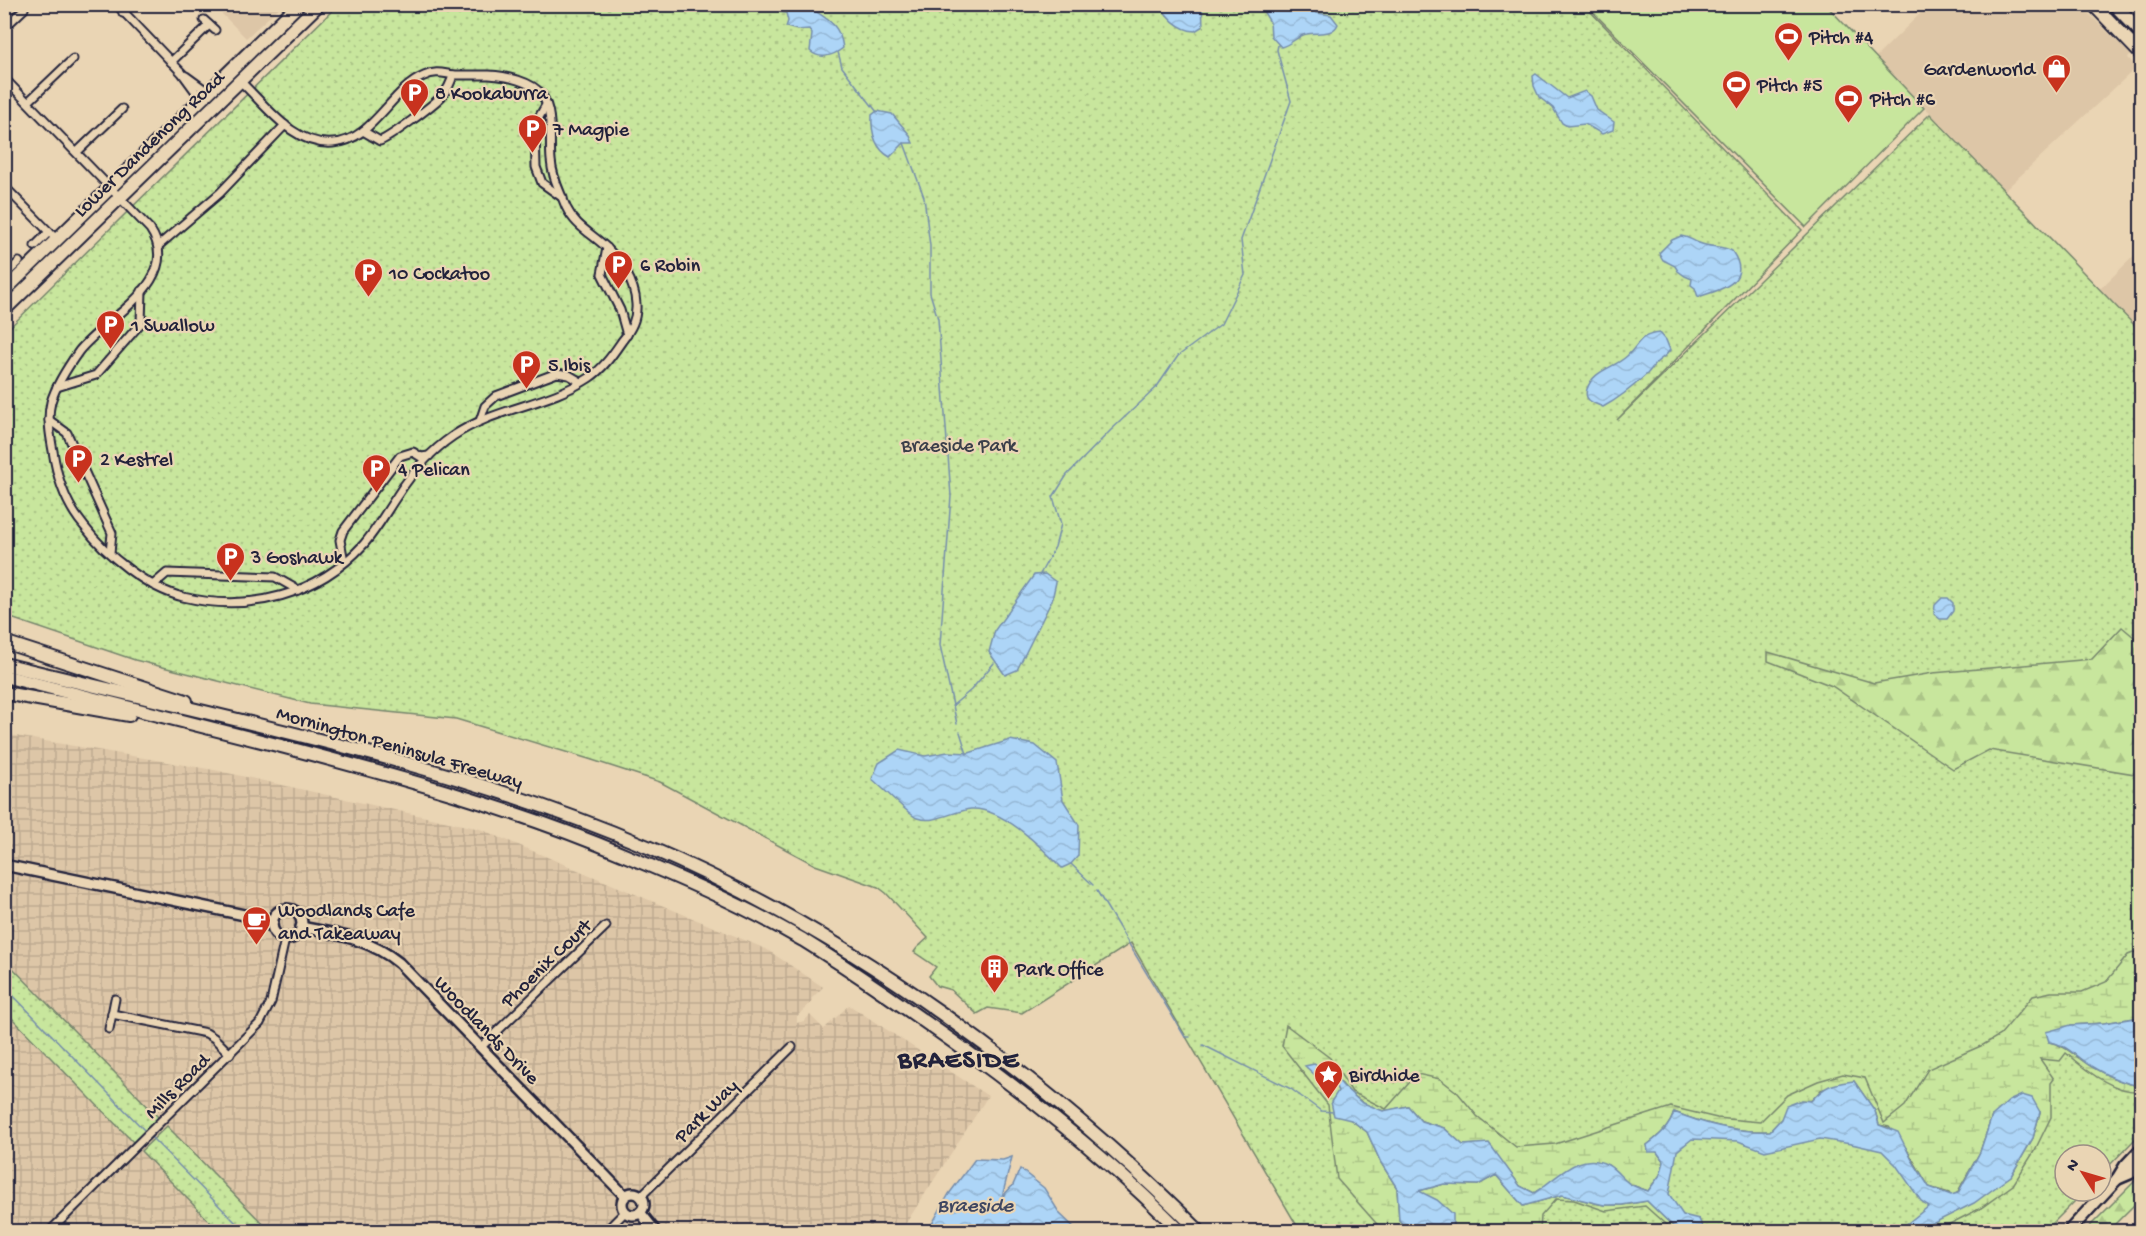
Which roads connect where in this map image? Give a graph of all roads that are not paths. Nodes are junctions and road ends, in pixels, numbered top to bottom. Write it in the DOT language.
graph roads {
  1 [pos="116,4"];
  2 [pos="132,4"];
  3 [pos="299,4"];
  4 [pos="318,4"];
  5 [pos="2093,4"];
  6 [pos="2114,4"];
  7 [pos="24,9"];
  8 [pos="123,12"];
  9 [pos="210,24"];
  10 [pos="4,28"];
  11 [pos="2142,33"];
  12 [pos="2142,55"];
  13 [pos="73,59"];
  14 [pos="171,62"];
  15 [pos="453,75"];
  16 [pos="4,78"];
  17 [pos="240,81"];
  18 [pos="205,96"];
  19 [pos="28,102"];
  20 [pos="546,105"];
  21 [pos="122,109"];
  22 [pos="285,124"];
  23 [pos="363,130"];
  24 [pos="77,152"];
  25 [pos="4,186"];
  26 [pos="110,188"];
  27 [pos="120,198"];
  28 [pos="563,198"];
  29 [pos="53,236"];
  30 [pos="35,246"];
  31 [pos="158,246"];
  32 [pos="607,248"];
  33 [pos="19,262"];
  34 [pos="4,276"];
  35 [pos="5,290"];
  36 [pos="142,291"];
  37 [pos="4,310"];
  38 [pos="627,335"];
  39 [pos="581,382"];
  40 [pos="57,387"];
  41 [pos="49,420"];
  42 [pos="480,421"];
  43 [pos="431,455"];
  44 [pos="110,554"];
  45 [pos="344,562"];
  46 [pos="153,585"];
  47 [pos="298,590"];
  48 [pos="4,642"];
  49 [pos="4,664"];
  50 [pos="4,676"];
  51 [pos="4,693"];
  52 [pos="216,729"];
  53 [pos="439,772"];
  54 [pos="4,865"];
  55 [pos="273,921"];
  56 [pos="606,926"];
  57 [pos="301,927"];
  58 [pos="285,939"];
  59 [pos="116,999"];
  60 [pos="112,1014"];
  61 [pos="109,1029"];
  62 [pos="481,1047"];
  63 [pos="792,1047"];
  64 [pos="230,1054"];
  65 [pos="2142,1148"];
  66 [pos="2142,1162"];
  67 [pos="2117,1179"];
  68 [pos="625,1196"];
  69 [pos="640,1197"];
  70 [pos="625,1212"];
  71 [pos="640,1212"];
  72 [pos="49,1232"];
  73 [pos="605,1232"];
  74 [pos="656,1232"];
  75 [pos="1181,1232"];
  76 [pos="1200,1232"];
  77 [pos="2068,1232"];
  1 -- 8 [label="street"];
  2 -- 8 [label="street"];
  3 -- 18 [label="highway, Lower Dandenong Road"];
  4 -- 17 [label="highway, Lower Dandenong Road"];
  5 -- 12 [label="highway"];
  6 -- 11 [label="highway"];
  7 -- 10 [label="street"];
  8 -- 14 [label="street"];
  9 -- 14 [label="street"];
  13 -- 19 [label="street"];
  14 -- 18 [label="street"];
  15 -- 20 [label="street"];
  15 -- 23 [label="street"];
  15 -- 23 [label="street"];
  16 -- 19 [label="street"];
  17 -- 22 [label="street"];
  17 -- 27 [label="highway, Lower Dandenong Road"];
  18 -- 26 [label="highway, Lower Dandenong Road"];
  19 -- 24 [label="street"];
  20 -- 28 [label="street"];
  20 -- 28 [label="street"];
  21 -- 24 [label="street"];
  22 -- 23 [label="street"];
  22 -- 31 [label="street"];
  24 -- 26 [label="street"];
  25 -- 29 [label="street"];
  26 -- 27 [label="street"];
  26 -- 29 [label="highway, Lower Dandenong Road"];
  27 -- 31 [label="street"];
  27 -- 37 [label="highway, Lower Dandenong Road"];
  28 -- 32 [label="street"];
  29 -- 30 [label="street, Lower Dandenong Road"];
  29 -- 35 [label="highway, Lower Dandenong Road"];
  31 -- 36 [label="street"];
  32 -- 38 [label="street"];
  32 -- 38 [label="street"];
  33 -- 34 [label="street"];
  36 -- 40 [label="street"];
  36 -- 40 [label="street"];
  38 -- 39 [label="street"];
  39 -- 42 [label="street"];
  39 -- 42 [label="street"];
  40 -- 41 [label="street"];
  41 -- 44 [label="street"];
  41 -- 44 [label="street"];
  42 -- 43 [label="street"];
  43 -- 45 [label="street"];
  43 -- 45 [label="street"];
  44 -- 46 [label="street"];
  45 -- 47 [label="street"];
  46 -- 47 [label="street"];
  46 -- 47 [label="street"];
  48 -- 53 [label="highway"];
  49 -- 53 [label="highway, Mornington Peninsula Freeway"];
  50 -- 52 [label="highway, Mornington Peninsula Freeway"];
  51 -- 52 [label="highway"];
  52 -- 75 [label="highway, Mornington Peninsula Freeway"];
  53 -- 76 [label="highway, Mornington Peninsula Freeway"];
  54 -- 55 [label="street"];
  55 -- 57 [label="street"];
  55 -- 58 [label="street"];
  56 -- 62 [label="street, Phoenix Court"];
  57 -- 58 [label="street"];
  57 -- 62 [label="street, Woodlands Drive"];
  58 -- 64 [label="street, Mills Road"];
  59 -- 60 [label="street"];
  60 -- 61 [label="street"];
  60 -- 64 [label="street"];
  62 -- 68 [label="street, Woodlands Drive"];
  63 -- 69 [label="street, Park Way"];
  64 -- 72 [label="street, Mills Road"];
  65 -- 67 [label="main road"];
  66 -- 67 [label="main road"];
  67 -- 77 [label="main road"];
  68 -- 69 [label="street"];
  68 -- 70 [label="street"];
  69 -- 71 [label="street"];
  70 -- 71 [label="street"];
  70 -- 73 [label="street"];
  71 -- 74 [label="street"];
}
